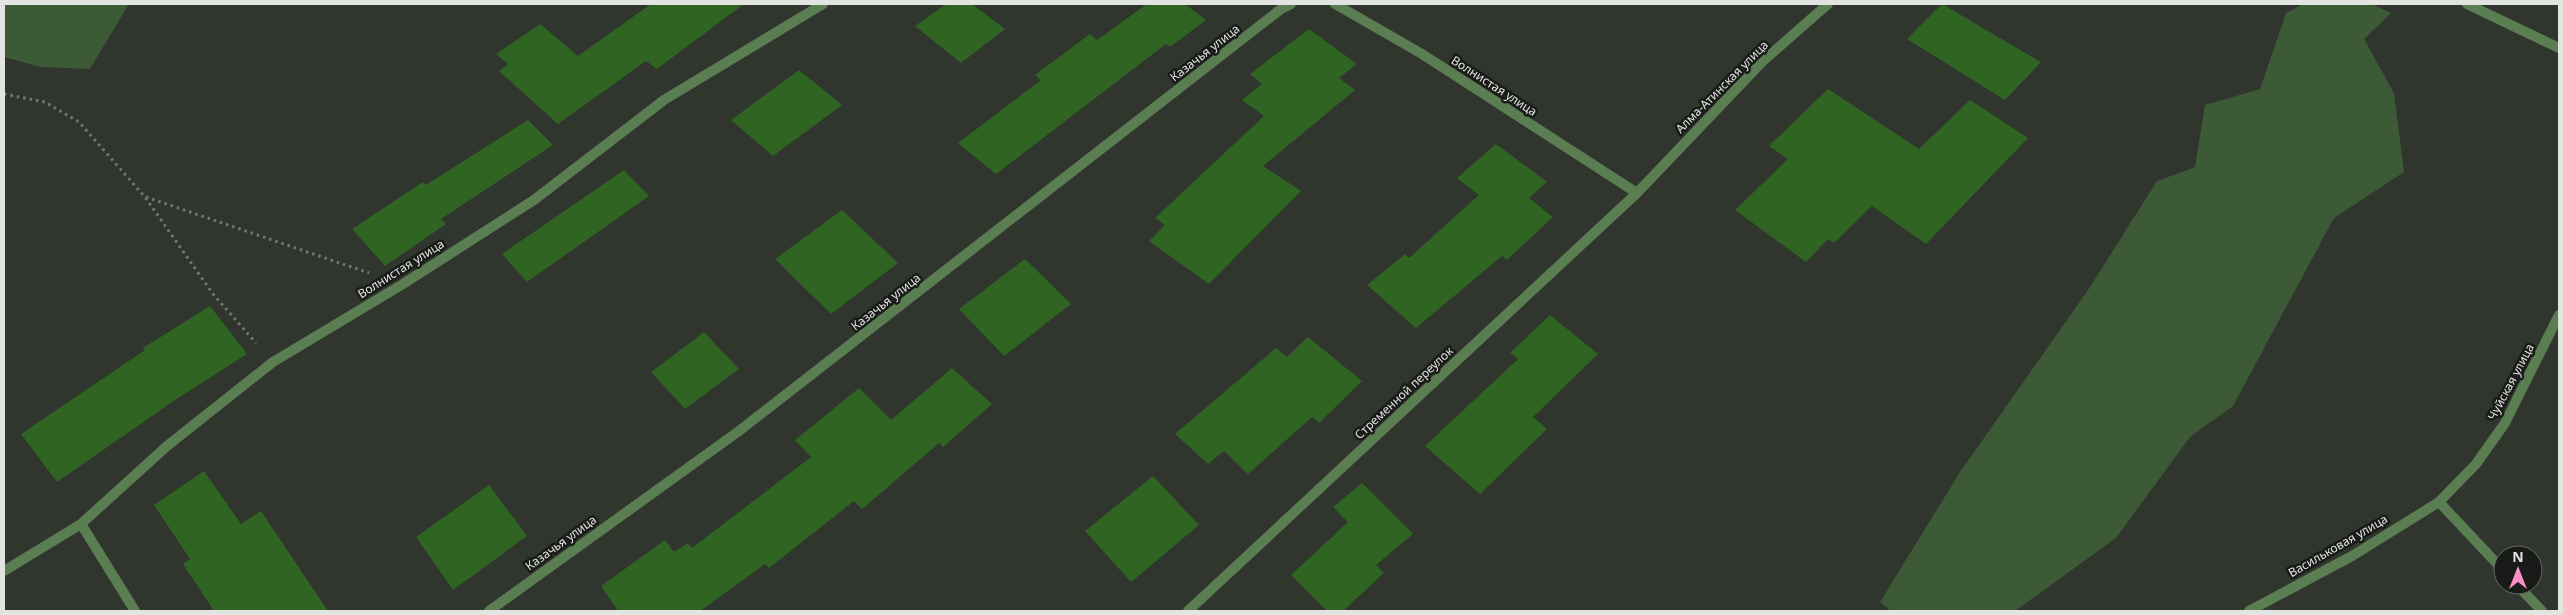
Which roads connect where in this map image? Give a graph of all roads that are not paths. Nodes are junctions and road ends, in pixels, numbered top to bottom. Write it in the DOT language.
graph roads {
  1 [pos="823,4"];
  2 [pos="1291,4"];
  3 [pos="1335,4"];
  4 [pos="1828,4"];
  5 [pos="2467,4"];
  6 [pos="2559,48"];
  7 [pos="1637,192"];
  8 [pos="2559,315"];
  9 [pos="2439,502"];
  10 [pos="81,524"];
  11 [pos="2493,559"];
  12 [pos="4,571"];
  13 [pos="2527,595"];
  14 [pos="135,611"];
  15 [pos="490,611"];
  16 [pos="1188,611"];
  17 [pos="2249,611"];
  18 [pos="2542,611"];
  1 -- 10 [label="street, Волнистая улица"];
  2 -- 15 [label="street, Казачья улица"];
  3 -- 7 [label="street, Волнистая улица"];
  4 -- 7 [label="street, Алма-Атинская улица"];
  5 -- 6 [label="street"];
  7 -- 16 [label="street, Стременной переулок"];
  8 -- 9 [label="street, Чуйская улица"];
  9 -- 11 [label="street"];
  9 -- 17 [label="street, Васильковая улица"];
  10 -- 12 [label="street, Волнистая улица"];
  10 -- 14 [label="street"];
  13 -- 18 [label="street"];
}
